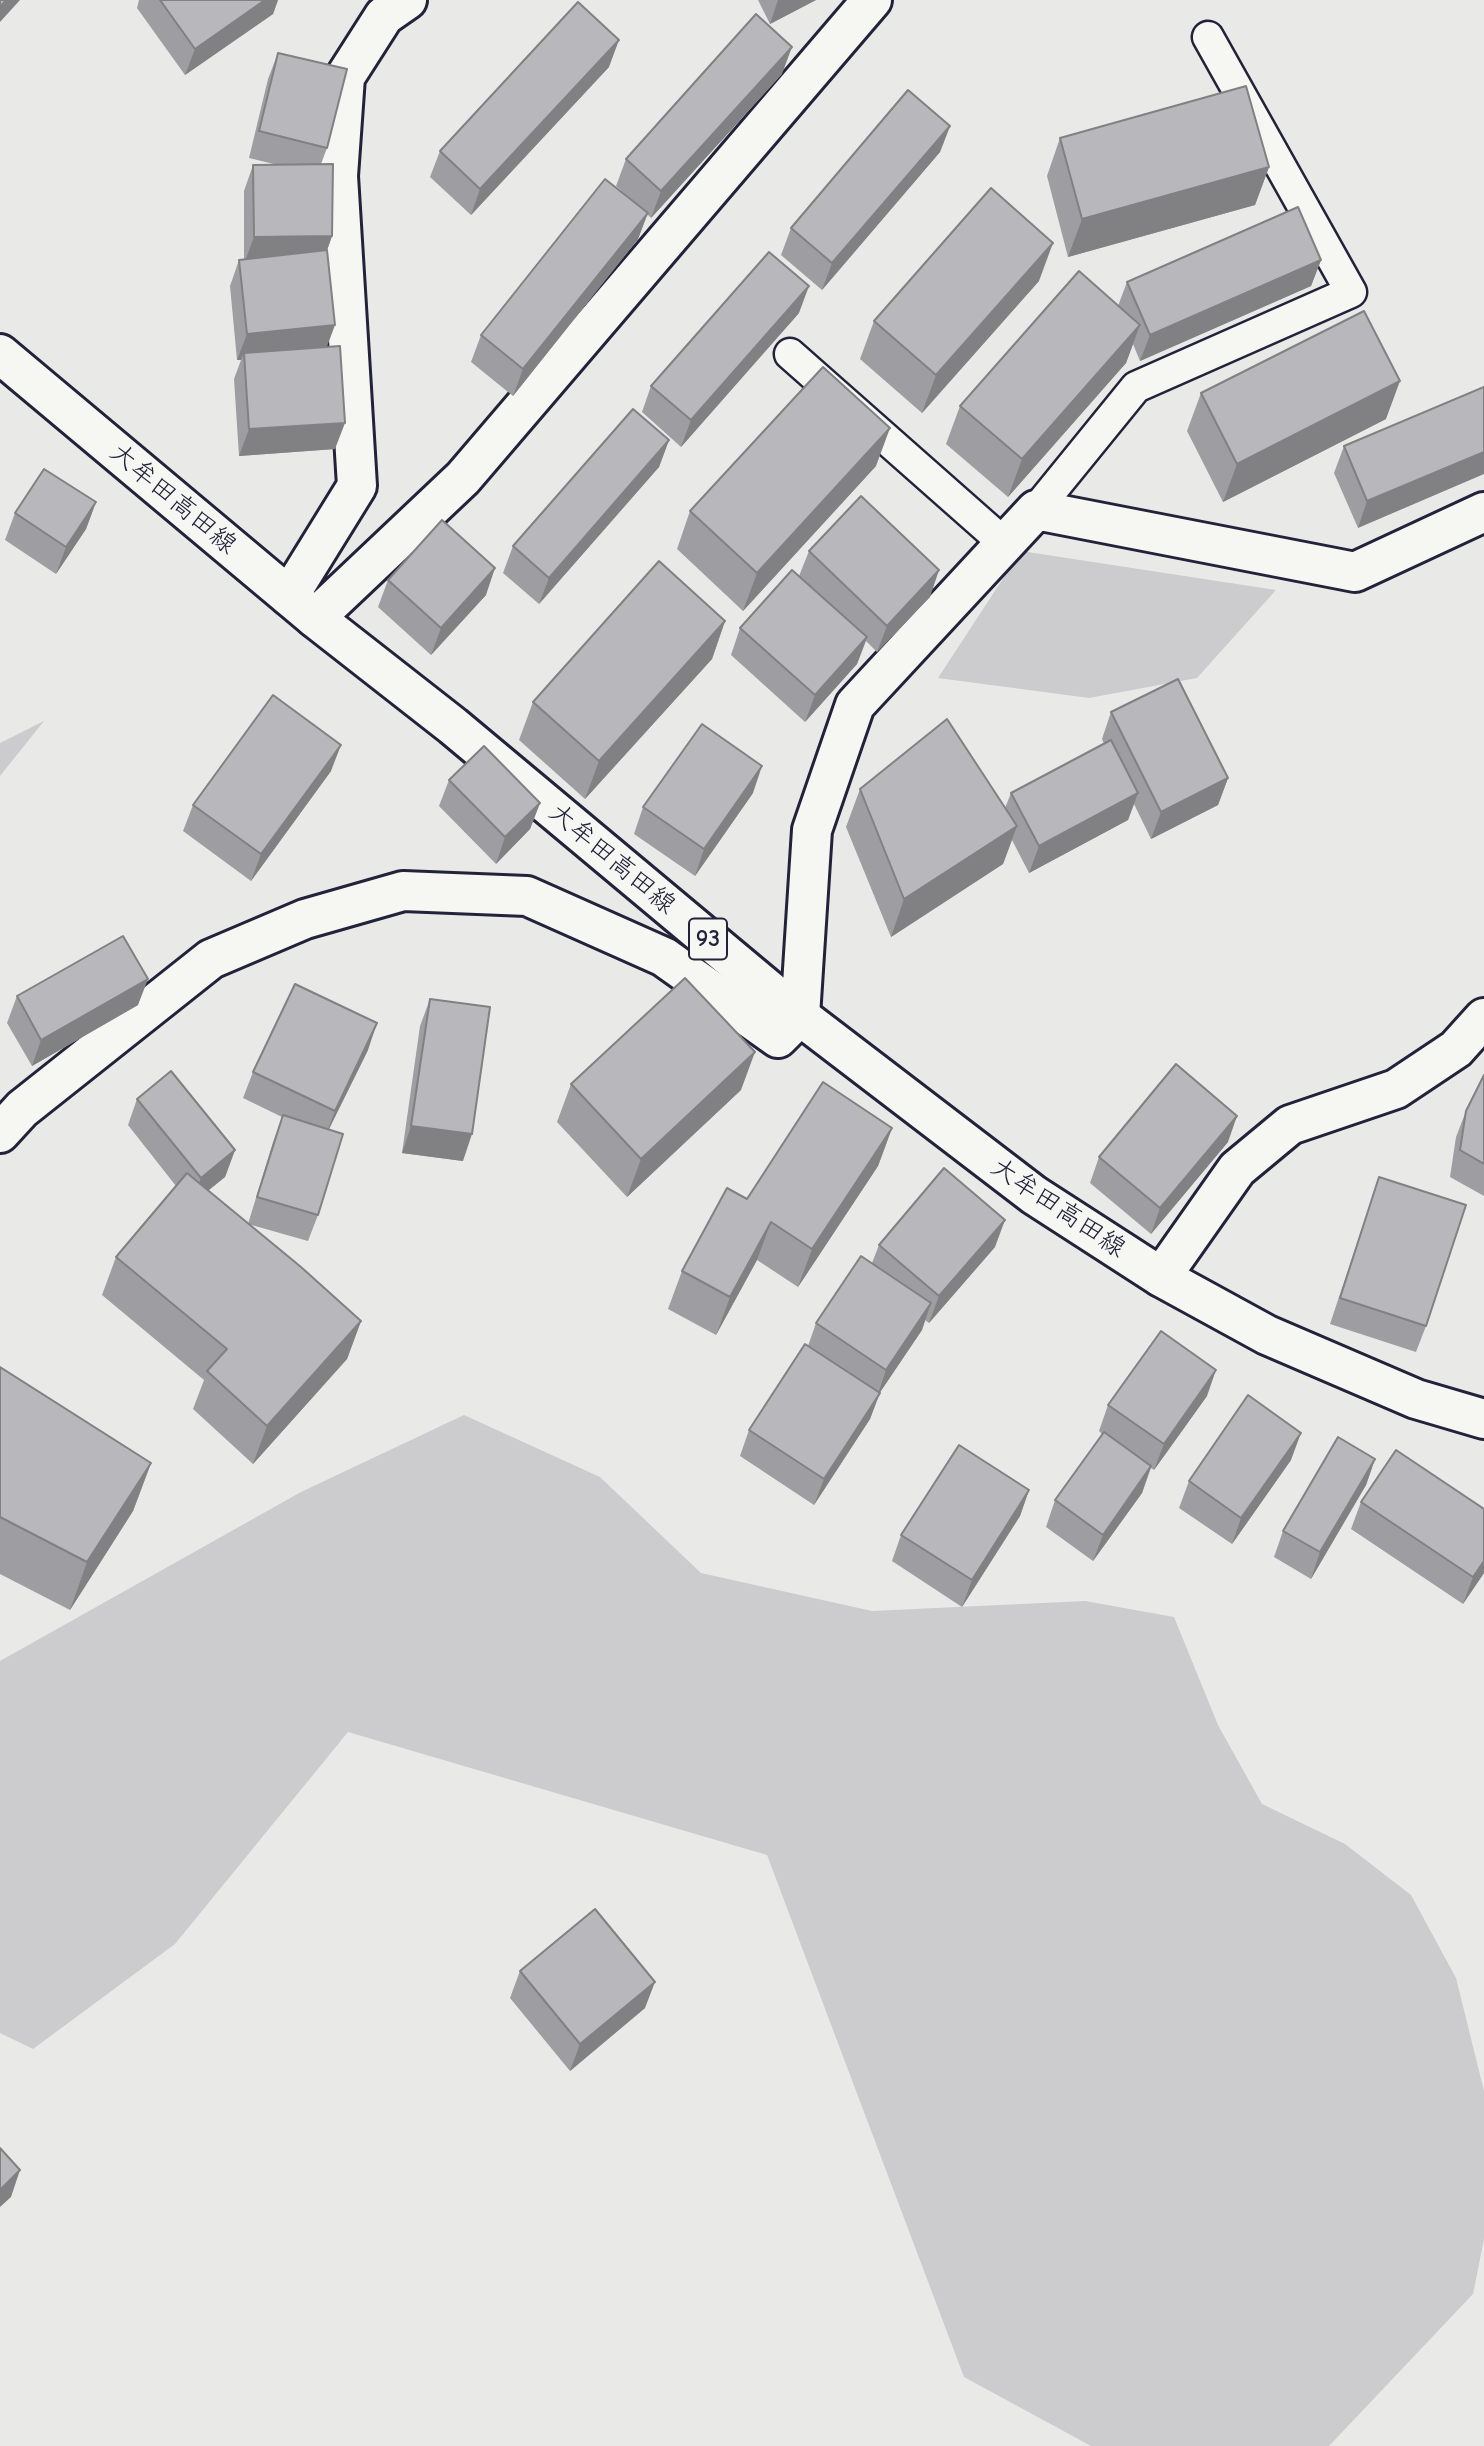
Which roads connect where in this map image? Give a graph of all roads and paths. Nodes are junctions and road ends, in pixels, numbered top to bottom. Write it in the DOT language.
graph roads {
  1 [pos="407,0"];
  2 [pos="872,0"];
  3 [pos="1208,37"];
  4 [pos="0,354"];
  5 [pos="790,354"];
  6 [pos="1036,510"];
  7 [pos="1484,512"];
  8 [pos="1004,543"];
  9 [pos="302,607"];
  10 [pos="800,1016"];
  11 [pos="1484,1018"];
  12 [pos="0,1133"];
  13 [pos="1161,1277"];
  14 [pos="1484,1419"];
  1 -- 9 [label="street"];
  2 -- 9 [label="street"];
  3 -- 6 [label="lane"];
  4 -- 9 [label="street, 大牟田高田線 / 93"];
  5 -- 8 [label="lane"];
  6 -- 7 [label="street"];
  6 -- 8 [label="street"];
  8 -- 10 [label="street"];
  9 -- 10 [label="street, 大牟田高田線 / 93"];
  10 -- 12 [label="street"];
  10 -- 13 [label="street, 大牟田高田線 / 93"];
  11 -- 13 [label="street"];
  13 -- 14 [label="street, 大牟田高田線 / 93"];
}
